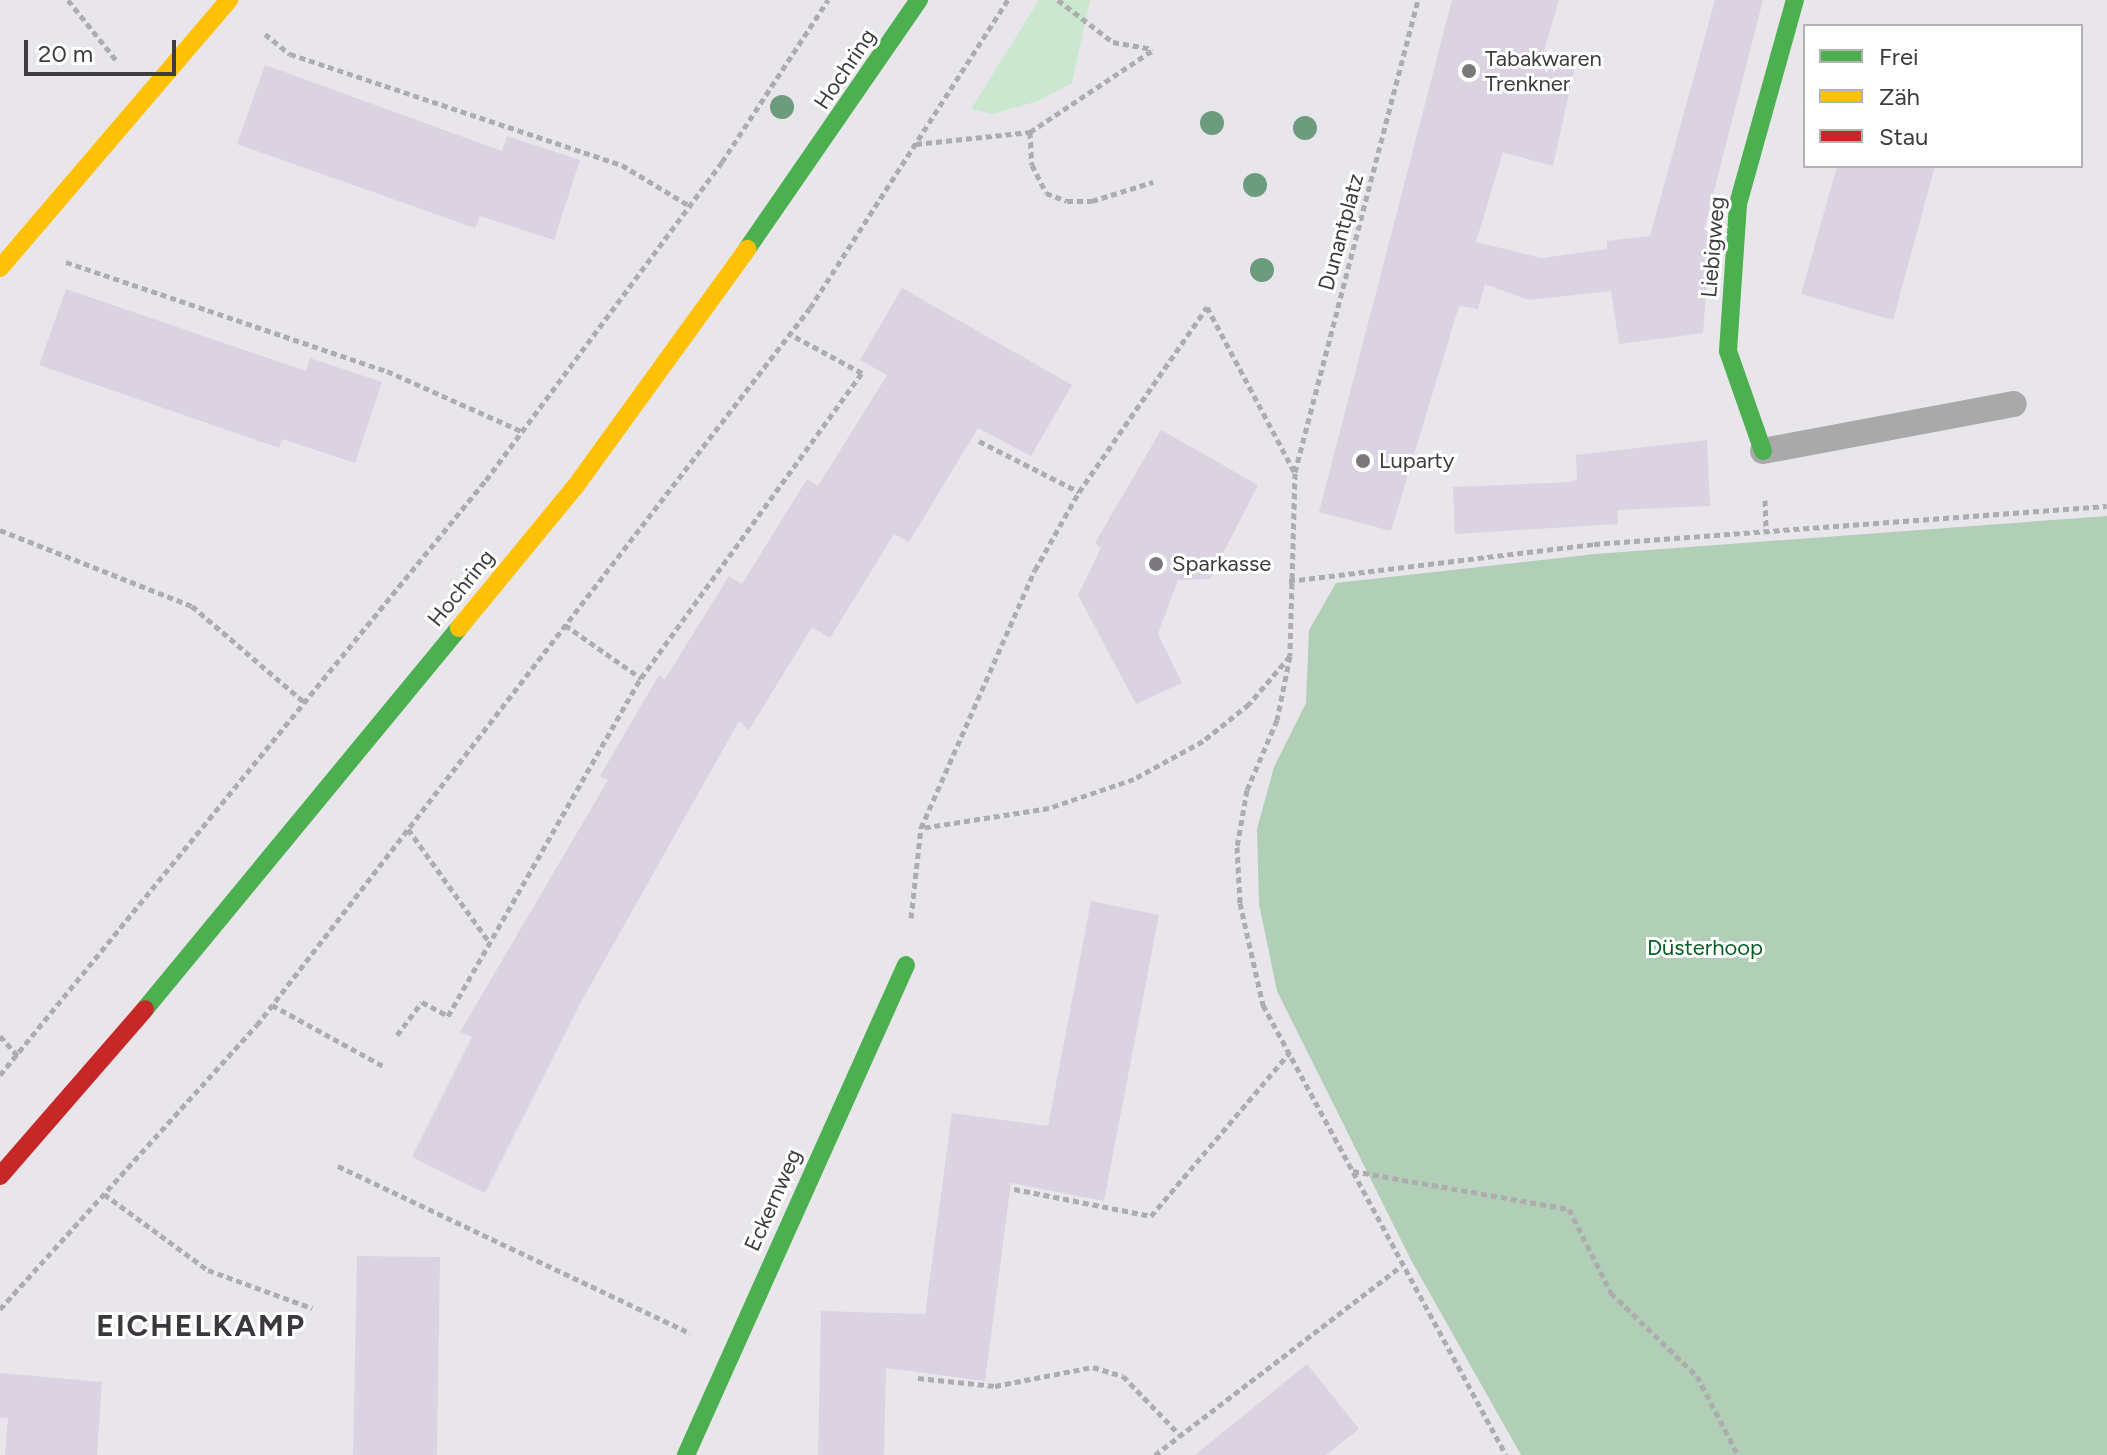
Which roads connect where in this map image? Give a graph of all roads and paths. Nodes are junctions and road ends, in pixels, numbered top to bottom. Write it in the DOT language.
graph roads {
  1 [pos="68,0"];
  2 [pos="828,0"];
  3 [pos="919,0"];
  4 [pos="1008,0"];
  5 [pos="1058,0"];
  6 [pos="1418,0"];
  7 [pos="1795,0"];
  8 [pos="228,2"];
  9 [pos="146,99"];
  10 [pos="1030,132"];
  11 [pos="915,144"];
  12 [pos="1153,182"];
  13 [pos="690,206"];
  14 [pos="20,246"];
  15 [pos="0,268"];
  16 [pos="790,334"];
  17 [pos="2014,404"];
  18 [pos="522,431"];
  19 [pos="979,441"];
  20 [pos="1763,451"];
  21 [pos="1295,473"];
  22 [pos="1079,492"];
  23 [pos="2107,506"];
  24 [pos="0,530"];
  25 [pos="1289,581"];
  26 [pos="565,625"];
  27 [pos="1290,656"];
  28 [pos="641,678"];
  29 [pos="305,703"];
  30 [pos="921,828"];
  31 [pos="408,829"];
  32 [pos="490,943"];
  33 [pos="906,965"];
  34 [pos="272,1005"];
  35 [pos="397,1035"];
  36 [pos="0,1036"];
  37 [pos="1289,1053"];
  38 [pos="18,1057"];
  39 [pos="383,1066"];
  40 [pos="0,1075"];
  41 [pos="338,1166"];
  42 [pos="1353,1171"];
  43 [pos="0,1176"];
  44 [pos="1014,1189"];
  45 [pos="104,1194"];
  46 [pos="1401,1266"];
  47 [pos="312,1308"];
  48 [pos="0,1309"];
  49 [pos="731,1352"];
  50 [pos="918,1378"];
  51 [pos="1181,1436"];
  52 [pos="686,1455"];
  53 [pos="1155,1455"];
  54 [pos="1506,1455"];
  55 [pos="1738,1455"];
  1 -- 9 [label="path"];
  2 -- 13 [label="path"];
  3 -- 43 [label="street, Hochring"];
  4 -- 11 [label="path"];
  5 -- 10 [label="path"];
  6 -- 21 [label="path, Dunantplatz"];
  7 -- 20 [label="street, Liebigweg"];
  8 -- 9 [label="street"];
  8 -- 13 [label="path"];
  9 -- 14 [label="street"];
  10 -- 11 [label="path"];
  10 -- 12 [label="path"];
  11 -- 16 [label="path"];
  13 -- 18 [label="path"];
  14 -- 15 [label="street"];
  14 -- 18 [label="path"];
  16 -- 26 [label="path"];
  16 -- 28 [label="path"];
  17 -- 20 [label="lane"];
  18 -- 29 [label="path"];
  19 -- 22 [label="path"];
  21 -- 22 [label="path"];
  21 -- 25 [label="path, Dunantplatz"];
  22 -- 30 [label="path"];
  23 -- 25 [label="path"];
  24 -- 29 [label="path"];
  25 -- 27 [label="path, Dunantplatz"];
  26 -- 28 [label="path"];
  26 -- 31 [label="path"];
  27 -- 30 [label="path"];
  27 -- 37 [label="path, Dunantplatz"];
  28 -- 32 [label="path"];
  29 -- 38 [label="path"];
  30 -- 33 [label="path"];
  31 -- 32 [label="path"];
  31 -- 34 [label="path"];
  32 -- 35 [label="path"];
  33 -- 49 [label="street, Eckernweg"];
  34 -- 39 [label="path"];
  34 -- 45 [label="path"];
  36 -- 38 [label="path"];
  37 -- 42 [label="path, Dunantplatz"];
  37 -- 44 [label="path"];
  38 -- 40 [label="path"];
  41 -- 49 [label="path"];
  42 -- 46 [label="path, Dunantplatz"];
  42 -- 55 [label="path"];
  45 -- 47 [label="path"];
  45 -- 48 [label="path"];
  46 -- 51 [label="path"];
  46 -- 54 [label="path, Dunantplatz"];
  49 -- 52 [label="street, Eckernweg"];
  50 -- 51 [label="path"];
  51 -- 53 [label="path"];
}
